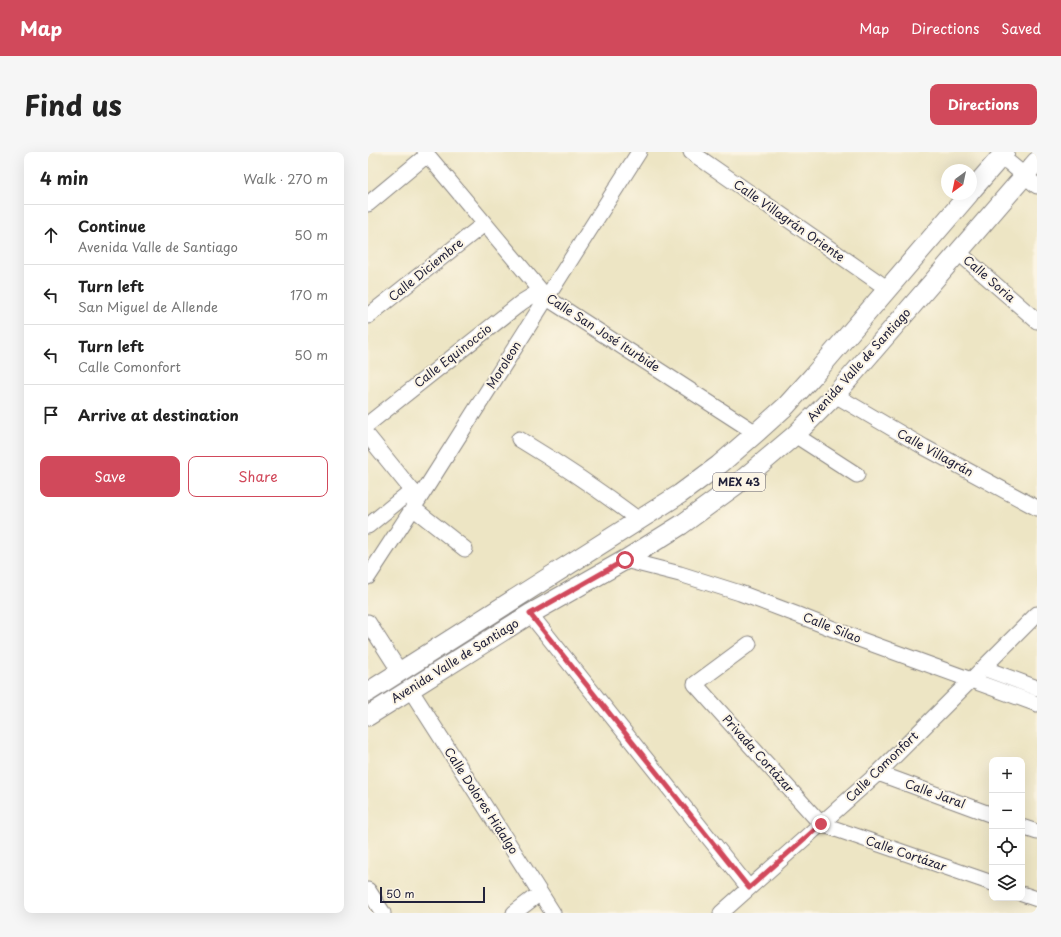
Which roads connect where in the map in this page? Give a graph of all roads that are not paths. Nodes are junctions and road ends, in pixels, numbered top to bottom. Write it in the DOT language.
graph roads {
  1 [pos="639,152"];
  2 [pos="691,152"];
  3 [pos="426,153"];
  4 [pos="1003,154"];
  5 [pos="1037,161"];
  6 [pos="1031,181"];
  7 [pos="977,184"];
  8 [pos="964,200"];
  9 [pos="368,204"];
  10 [pos="484,224"];
  11 [pos="958,252"];
  12 [pos="888,289"];
  13 [pos="544,294"];
  14 [pos="368,316"];
  15 [pos="1037,321"];
  16 [pos="835,395"];
  17 [pos="368,424"];
  18 [pos="756,433"];
  19 [pos="795,435"];
  20 [pos="368,436"];
  21 [pos="519,439"];
  22 [pos="857,475"];
  23 [pos="415,499"];
  24 [pos="1037,508"];
  25 [pos="639,520"];
  26 [pos="368,526"];
  27 [pos="465,549"];
  28 [pos="625,560"];
  29 [pos="368,577"];
  30 [pos="530,614"];
  31 [pos="1037,614"];
  32 [pos="368,622"];
  33 [pos="749,644"];
  34 [pos="983,668"];
  35 [pos="400,672"];
  36 [pos="970,680"];
  37 [pos="1037,688"];
  38 [pos="410,690"];
  39 [pos="368,692"];
  40 [pos="1037,704"];
  41 [pos="368,716"];
  42 [pos="878,773"];
  43 [pos="989,815"];
  44 [pos="821,824"];
  45 [pos="1025,827"];
  46 [pos="1037,832"];
  47 [pos="989,882"];
  48 [pos="749,888"];
  49 [pos="368,890"];
  50 [pos="540,893"];
  51 [pos="1025,895"];
  52 [pos="1037,899"];
  53 [pos="724,912"];
  54 [pos="383,913"];
  55 [pos="514,913"];
  56 [pos="553,913"];
  1 -- 13 [label="street, Moroleon"];
  2 -- 12 [label="street, Calle Villagrán Oriente"];
  3 -- 9 [label="street"];
  3 -- 10 [label="street, Calle San José Iturbide"];
  4 -- 6 [label="street"];
  4 -- 7 [label="main road"];
  5 -- 6 [label="main road, Avenida Valle de Santiago / MEX 43"];
  6 -- 11 [label="main road, Avenida Valle de Santiago / MEX 43"];
  8 -- 12 [label="main road, Avenida Valle de Santiago / MEX 43"];
  10 -- 13 [label="street, Calle San José Iturbide"];
  10 -- 14 [label="street, Calle Diciembre"];
  11 -- 15 [label="street, Calle Soria"];
  11 -- 16 [label="main road, Avenida Valle de Santiago / MEX 43"];
  12 -- 18 [label="main road, Avenida Valle de Santiago / MEX 43"];
  13 -- 17 [label="street, Calle Equinoccio"];
  13 -- 18 [label="street, Calle San José Iturbide"];
  13 -- 23 [label="street, Moroleon"];
  16 -- 19 [label="main road, Avenida Valle de Santiago / MEX 43"];
  16 -- 24 [label="street, Calle Villagrán"];
  18 -- 25 [label="main road, Avenida Valle de Santiago / MEX 43"];
  19 -- 22 [label="street"];
  19 -- 28 [label="main road, Avenida Valle de Santiago / MEX 43"];
  20 -- 23 [label="street"];
  21 -- 25 [label="street"];
  23 -- 26 [label="street"];
  23 -- 27 [label="street"];
  23 -- 29 [label="street, Moroleon"];
  25 -- 35 [label="main road, Avenida Valle de Santiago / MEX 43"];
  28 -- 30 [label="main road, Avenida Valle de Santiago / MEX 43"];
  28 -- 36 [label="street, Calle Silao"];
  30 -- 38 [label="main road, Avenida Valle de Santiago / MEX 43"];
  30 -- 48 [label="street"];
  31 -- 34 [label="street, Calle Comonfort"];
  32 -- 35 [label="street"];
  33 -- 44 [label="street, Privada Cortázar"];
  34 -- 36 [label="street, Calle Comonfort"];
  34 -- 37 [label="street"];
  35 -- 39 [label="main road, Avenida Valle de Santiago / MEX 43"];
  36 -- 40 [label="street, Calle Silao"];
  36 -- 42 [label="street, Calle Comonfort"];
  38 -- 41 [label="main road, Avenida Valle de Santiago / MEX 43"];
  38 -- 50 [label="street, Calle Dolores Hidalgo"];
  42 -- 43 [label="street, Calle Jaral"];
  42 -- 44 [label="street, Calle Comonfort"];
  44 -- 47 [label="street, Calle Cortázar"];
  44 -- 48 [label="street, Calle Comonfort"];
  45 -- 46 [label="street"];
  48 -- 53 [label="street, Calle Comonfort"];
  49 -- 54 [label="street"];
  50 -- 55 [label="street"];
  50 -- 56 [label="street, Calle Dolores Hidalgo"];
  51 -- 52 [label="street"];
}
